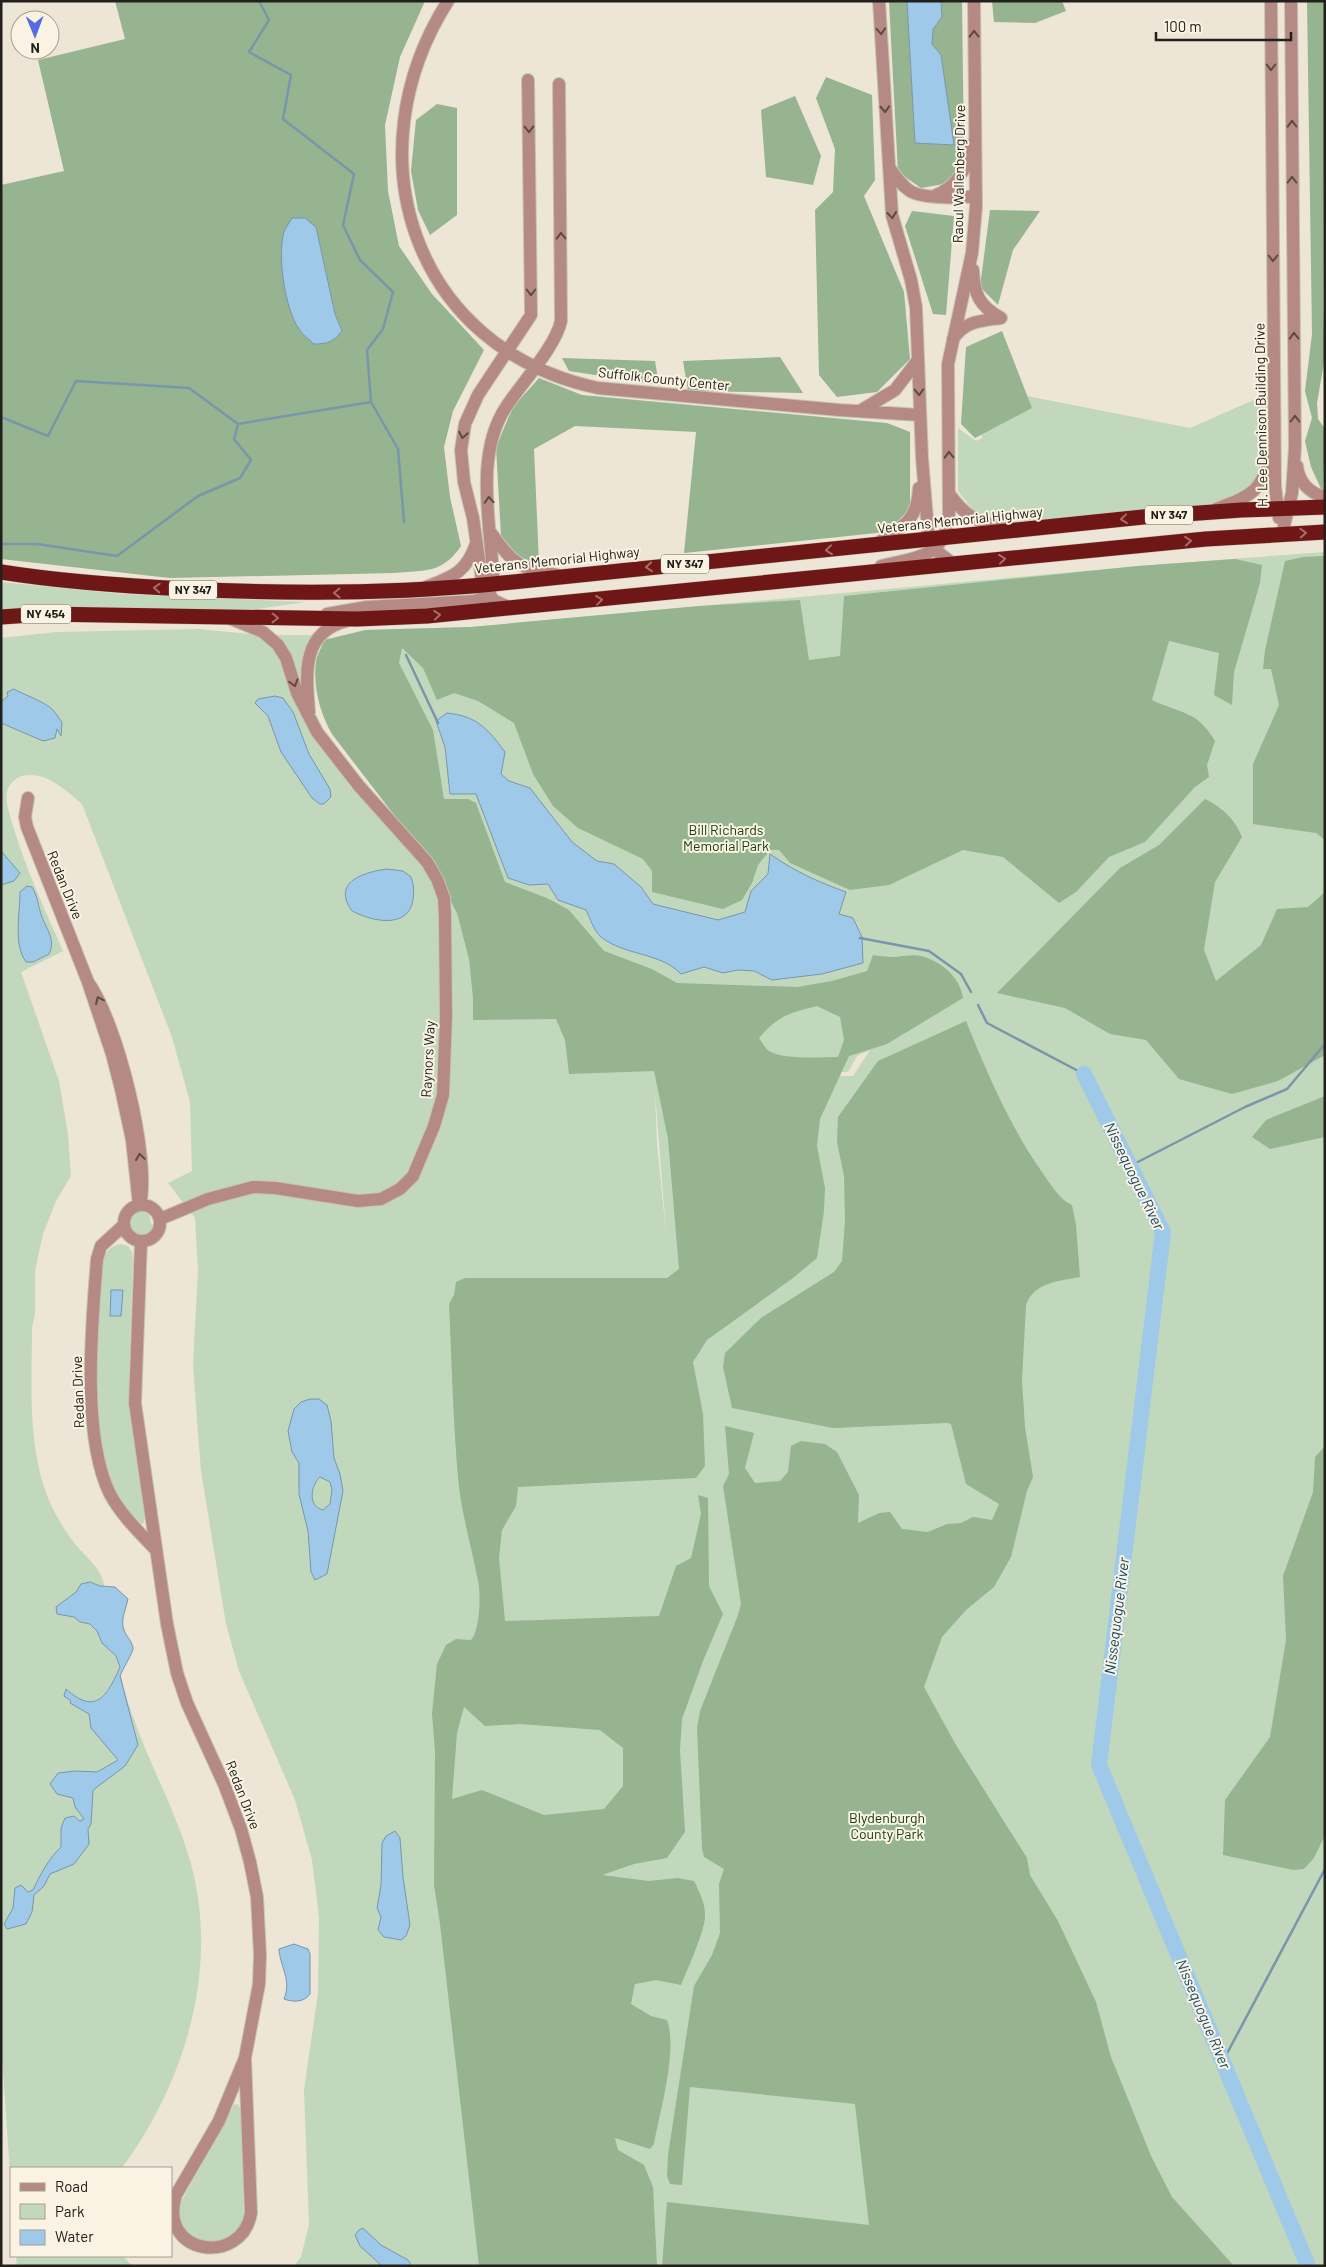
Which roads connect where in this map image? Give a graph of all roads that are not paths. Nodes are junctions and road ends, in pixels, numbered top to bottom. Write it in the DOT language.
graph roads {
  1 [pos="448,1"];
  2 [pos="879,1"];
  3 [pos="974,1"];
  4 [pos="1271,1"];
  5 [pos="1291,1"];
  6 [pos="975,68"];
  7 [pos="528,80"];
  8 [pos="559,84"];
  9 [pos="1272,97"];
  10 [pos="1292,97"];
  11 [pos="889,167"];
  12 [pos="934,196"];
  13 [pos="976,196"];
  14 [pos="972,253"];
  15 [pos="951,342"];
  16 [pos="506,352"];
  17 [pos="918,360"];
  18 [pos="534,367"];
  19 [pos="860,412"];
  20 [pos="920,416"];
  21 [pos="1275,446"];
  22 [pos="1295,447"];
  23 [pos="922,458"];
  24 [pos="950,495"];
  25 [pos="1325,497"];
  26 [pos="1325,507"];
  27 [pos="1284,508"];
  28 [pos="1210,512"];
  29 [pos="1022,530"];
  30 [pos="1325,532"];
  31 [pos="491,533"];
  32 [pos="1282,534"];
  33 [pos="937,542"];
  34 [pos="476,544"];
  35 [pos="877,544"];
  36 [pos="954,564"];
  37 [pos="1,572"];
  38 [pos="845,575"];
  39 [pos="564,576"];
  40 [pos="488,587"];
  41 [pos="418,590"];
  42 [pos="514,609"];
  43 [pos="92,616"];
  44 [pos="1,617"];
  45 [pos="227,617"];
  46 [pos="305,618"];
  47 [pos="357,619"];
  48 [pos="1,626"];
  49 [pos="309,717"];
  50 [pos="28,798"];
  51 [pos="139,1205"];
  52 [pos="160,1219"];
  53 [pos="124,1224"];
  54 [pos="141,1241"];
  55 [pos="156,1550"];
  56 [pos="246,2058"];
  1 -- 16 [label="street, Suffolk County Center"];
  2 -- 11 [label="street, one-way"];
  6 -- 3 [label="street, Raoul Wallenberg Drive, one-way"];
  4 -- 9 [label="street, H. Lee Dennison Building Drive, one-way"];
  5 -- 10 [label="street, H. Lee Dennison Building Drive"];
  6 -- 12 [label="street"];
  6 -- 13 [label="street, Raoul Wallenberg Drive"];
  7 -- 16 [label="street, one-way"];
  18 -- 8 [label="street, one-way"];
  9 -- 10 [label="street"];
  9 -- 21 [label="street, H. Lee Dennison Building Drive, one-way"];
  22 -- 10 [label="street, H. Lee Dennison Building Drive, one-way"];
  11 -- 12 [label="street"];
  11 -- 17 [label="street, one-way"];
  12 -- 13 [label="street"];
  13 -- 14 [label="street, Raoul Wallenberg Drive"];
  14 -- 15 [label="street, Raoul Wallenberg Drive"];
  14 -- 15 [label="street"];
  24 -- 15 [label="street, Raoul Wallenberg Drive, one-way"];
  16 -- 18 [label="street, Suffolk County Center"];
  16 -- 34 [label="street, one-way"];
  17 -- 19 [label="street"];
  17 -- 20 [label="street, one-way"];
  18 -- 19 [label="street, Suffolk County Center"];
  31 -- 18 [label="street, one-way"];
  19 -- 20 [label="street, Suffolk County Center"];
  20 -- 23 [label="street"];
  21 -- 27 [label="street, H. Lee Dennison Building Drive"];
  21 -- 28 [label="street"];
  22 -- 25 [label="street"];
  22 -- 27 [label="street, H. Lee Dennison Building Drive"];
  23 -- 33 [label="street"];
  23 -- 35 [label="street"];
  24 -- 29 [label="street"];
  24 -- 33 [label="street, Raoul Wallenberg Drive"];
  26 -- 27 [label="highway, Veterans Memorial Highway / NY 347"];
  27 -- 28 [label="highway, Veterans Memorial Highway / NY 347"];
  27 -- 32 [label="street, H. Lee Dennison Building Drive"];
  28 -- 29 [label="highway, Veterans Memorial Highway / NY 347, one-way"];
  29 -- 33 [label="highway, Veterans Memorial Highway / NY 347"];
  32 -- 30 [label="highway, NY 347, one-way"];
  31 -- 39 [label="street"];
  31 -- 40 [label="street"];
  36 -- 32 [label="highway, NY 347, one-way"];
  33 -- 35 [label="highway, Veterans Memorial Highway / NY 347"];
  33 -- 36 [label="street"];
  33 -- 38 [label="street"];
  34 -- 40 [label="street"];
  34 -- 41 [label="street"];
  35 -- 39 [label="highway, Veterans Memorial Highway / NY 347, one-way"];
  36 -- 38 [label="highway, NY 347"];
  41 -- 37 [label="highway, Veterans Memorial Highway / NY 347, one-way"];
  42 -- 38 [label="highway, NY 347, one-way"];
  39 -- 40 [label="highway, Veterans Memorial Highway / NY 347"];
  40 -- 41 [label="highway, Veterans Memorial Highway / NY 347"];
  40 -- 42 [label="street"];
  40 -- 46 [label="street"];
  47 -- 42 [label="highway, NY 347, one-way"];
  43 -- 44 [label="highway, NY 454"];
  43 -- 45 [label="highway, NY 347"];
  43 -- 48 [label="highway, NY 347"];
  45 -- 46 [label="highway, NY 347, one-way"];
  45 -- 49 [label="street, Raynors Way, one-way"];
  46 -- 47 [label="highway, NY 347"];
  47 -- 49 [label="street, Raynors Way"];
  49 -- 52 [label="street, Raynors Way"];
  50 -- 51 [label="street, Redan Drive"];
  51 -- 52 [label="street"];
  51 -- 53 [label="street, Redan Drive"];
  52 -- 54 [label="street"];
  53 -- 54 [label="street"];
  53 -- 55 [label="street, Redan Drive"];
  54 -- 55 [label="street, Redan Drive"];
  55 -- 56 [label="street, Redan Drive"];
  56 -- 56 [label="street, Redan Drive"];
}
